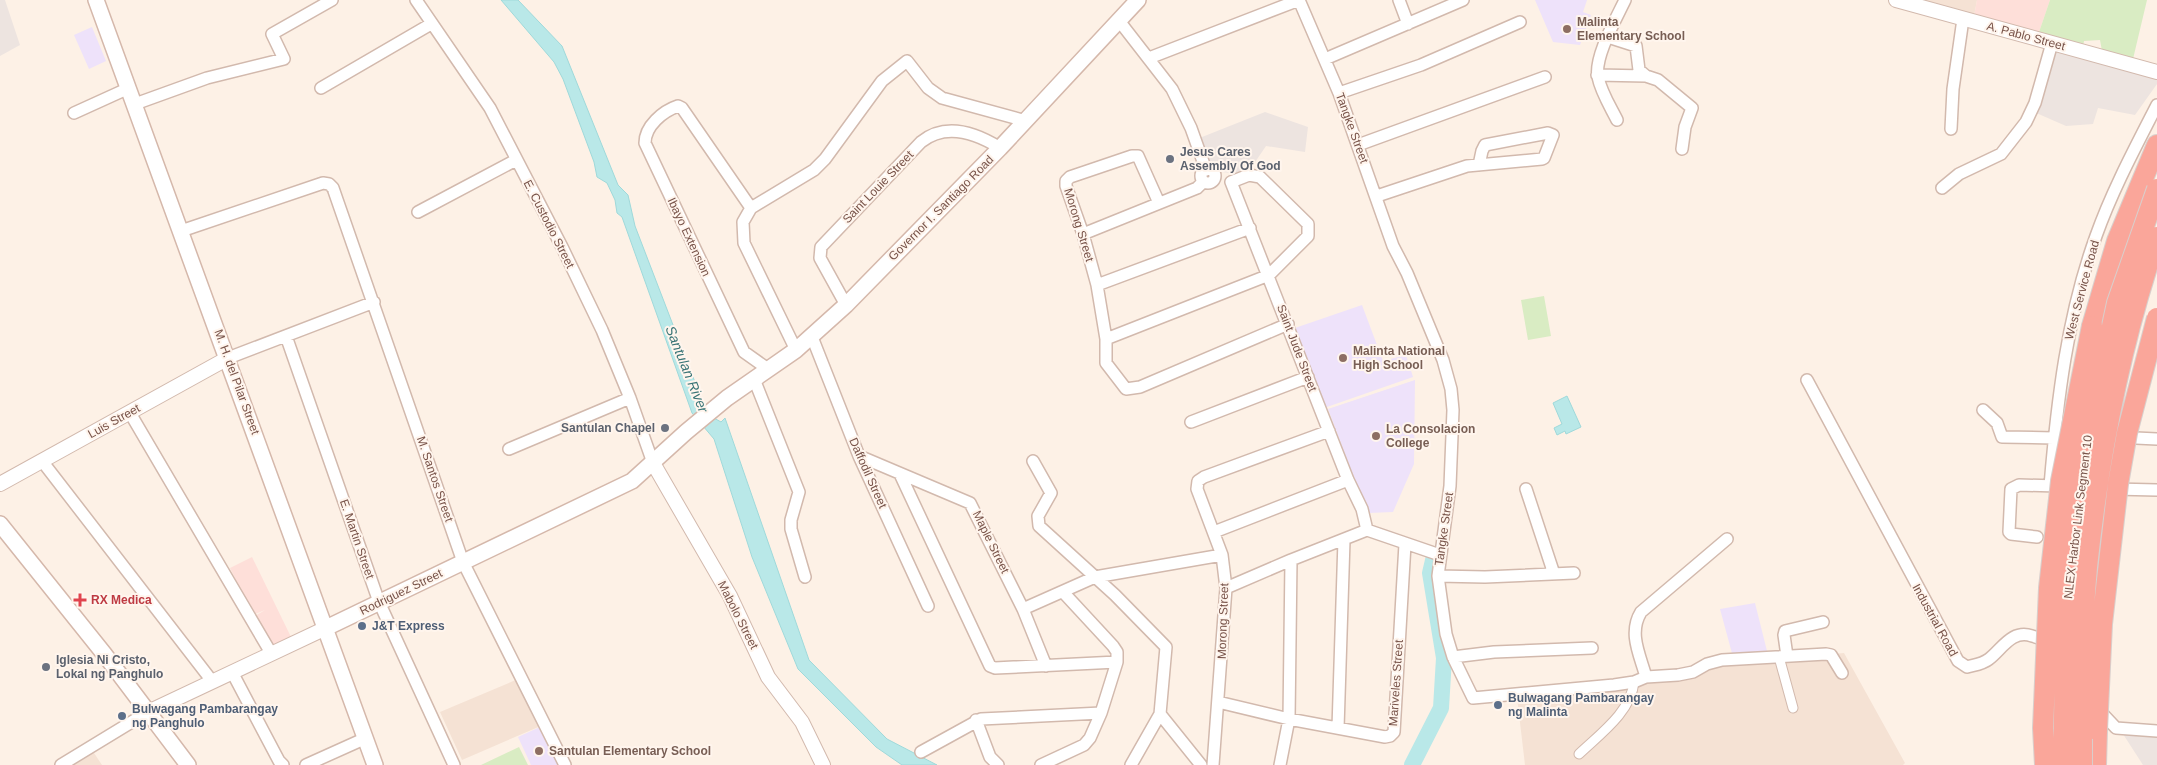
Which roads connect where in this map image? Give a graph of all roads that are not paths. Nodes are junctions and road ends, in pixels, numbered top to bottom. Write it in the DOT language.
graph roads {
  1 [pos="96,0"];
  2 [pos="332,0"];
  3 [pos="416,0"];
  4 [pos="1138,0"];
  5 [pos="1299,0"];
  6 [pos="1399,0"];
  7 [pos="1463,0"];
  8 [pos="1624,0"];
  9 [pos="1896,0"];
  10 [pos="1963,19"];
  11 [pos="1120,22"];
  12 [pos="1520,22"];
  13 [pos="431,24"];
  14 [pos="1408,24"];
  15 [pos="1608,37"];
  16 [pos="2052,43"];
  17 [pos="1149,58"];
  18 [pos="1325,59"];
  19 [pos="2157,72"];
  20 [pos="1597,75"];
  21 [pos="1646,76"];
  22 [pos="1544,77"];
  23 [pos="129,88"];
  24 [pos="321,88"];
  25 [pos="1339,93"];
  26 [pos="135,104"];
  27 [pos="2157,105"];
  28 [pos="74,113"];
  29 [pos="1617,120"];
  30 [pos="1026,121"];
  31 [pos="1951,129"];
  32 [pos="1358,145"];
  33 [pos="2157,145"];
  34 [pos="1000,148"];
  35 [pos="1682,149"];
  36 [pos="516,160"];
  37 [pos="1479,165"];
  38 [pos="1206,170"];
  39 [pos="1215,178"];
  40 [pos="1203,182"];
  41 [pos="1231,182"];
  42 [pos="1942,188"];
  43 [pos="2157,189"];
  44 [pos="1377,196"];
  45 [pos="1159,204"];
  46 [pos="752,208"];
  47 [pos="418,212"];
  48 [pos="1250,228"];
  49 [pos="181,231"];
  50 [pos="1083,234"];
  51 [pos="2157,237"];
  52 [pos="1269,275"];
  53 [pos="1097,285"];
  54 [pos="374,302"];
  55 [pos="846,305"];
  56 [pos="2157,318"];
  57 [pos="1288,324"];
  58 [pos="286,336"];
  59 [pos="812,337"];
  60 [pos="1106,340"];
  61 [pos="796,350"];
  62 [pos="228,358"];
  63 [pos="2157,358"];
  64 [pos="768,369"];
  65 [pos="2154,372"];
  66 [pos="1308,377"];
  67 [pos="754,379"];
  68 [pos="1807,380"];
  69 [pos="630,398"];
  70 [pos="727,398"];
  71 [pos="1983,410"];
  72 [pos="130,413"];
  73 [pos="1191,422"];
  74 [pos="1329,431"];
  75 [pos="2054,438"];
  76 [pos="2136,438"];
  77 [pos="2157,439"];
  78 [pos="509,449"];
  79 [pos="859,456"];
  80 [pos="42,461"];
  81 [pos="1033,462"];
  82 [pos="653,463"];
  83 [pos="900,474"];
  84 [pos="1348,480"];
  85 [pos="0,484"];
  86 [pos="2050,486"];
  87 [pos="1526,490"];
  88 [pos="2126,490"];
  89 [pos="2157,490"];
  90 [pos="0,524"];
  91 [pos="1367,530"];
  92 [pos="1214,532"];
  93 [pos="2037,537"];
  94 [pos="1727,539"];
  95 [pos="1344,540"];
  96 [pos="1405,544"];
  97 [pos="1222,555"];
  98 [pos="1440,555"];
  99 [pos="1291,560"];
  100 [pos="463,562"];
  101 [pos="1574,573"];
  102 [pos="1554,574"];
  103 [pos="1438,576"];
  104 [pos="805,577"];
  105 [pos="1095,577"];
  106 [pos="1226,588"];
  107 [pos="1063,592"];
  108 [pos="380,602"];
  109 [pos="928,606"];
  110 [pos="1024,609"];
  111 [pos="1823,622"];
  112 [pos="326,628"];
  113 [pos="1592,648"];
  114 [pos="271,653"];
  115 [pos="1783,656"];
  116 [pos="1453,657"];
  117 [pos="1117,662"];
  118 [pos="1046,666"];
  119 [pos="232,672"];
  120 [pos="1842,672"];
  121 [pos="1646,677"];
  122 [pos="212,681"];
  123 [pos="1634,682"];
  124 [pos="1218,702"];
  125 [pos="1793,708"];
  126 [pos="148,712"];
  127 [pos="1102,712"];
  128 [pos="1160,714"];
  129 [pos="1289,719"];
  130 [pos="976,720"];
  131 [pos="1338,728"];
  132 [pos="2157,731"];
  133 [pos="366,738"];
  134 [pos="921,752"];
  135 [pos="1579,754"];
  136 [pos="61,765"];
  137 [pos="188,765"];
  138 [pos="283,765"];
  139 [pos="306,765"];
  140 [pos="375,765"];
  141 [pos="454,765"];
  142 [pos="565,765"];
  143 [pos="823,765"];
  144 [pos="998,765"];
  145 [pos="1041,765"];
  146 [pos="1131,765"];
  147 [pos="1201,765"];
  148 [pos="1213,765"];
  149 [pos="1280,765"];
  150 [pos="2045,765"];
  151 [pos="2063,765"];
  152 [pos="2082,765"];
  153 [pos="2096,765"];
  1 -- 23 [label="main road, M. H. del Pilar Street"];
  2 -- 26 [label="street"];
  3 -- 13 [label="street, E. Custodio Street"];
  4 -- 11 [label="main road, Governor I. Santiago Road"];
  5 -- 17 [label="street"];
  5 -- 18 [label="street, Tangke Street"];
  6 -- 14 [label="street"];
  7 -- 14 [label="street"];
  8 -- 15 [label="street"];
  9 -- 10 [label="street, A. Pablo Street"];
  10 -- 16 [label="street, A. Pablo Street"];
  10 -- 31 [label="street"];
  11 -- 17 [label="street"];
  11 -- 30 [label="main road, Governor I. Santiago Road"];
  12 -- 25 [label="street"];
  13 -- 24 [label="street"];
  13 -- 36 [label="street, E. Custodio Street"];
  14 -- 18 [label="street"];
  15 -- 20 [label="street"];
  15 -- 21 [label="street"];
  16 -- 19 [label="street, A. Pablo Street"];
  16 -- 42 [label="street"];
  17 -- 38 [label="street"];
  18 -- 25 [label="street, Tangke Street"];
  20 -- 21 [label="street"];
  20 -- 29 [label="street"];
  21 -- 35 [label="street"];
  22 -- 32 [label="street"];
  23 -- 26 [label="main road, M. H. del Pilar Street"];
  23 -- 28 [label="street"];
  25 -- 32 [label="street, Tangke Street"];
  26 -- 49 [label="main road, M. H. del Pilar Street"];
  27 -- 75 [label="street, West Service Road"];
  30 -- 34 [label="main road, Governor I. Santiago Road"];
  30 -- 46 [label="street"];
  32 -- 44 [label="street, Tangke Street"];
  33 -- 150 [label="highway, bridge"];
  34 -- 55 [label="main road, Governor I. Santiago Road"];
  34 -- 55 [label="street, Saint Louie Street"];
  36 -- 47 [label="street"];
  36 -- 69 [label="street, E. Custodio Street"];
  37 -- 37 [label="street"];
  37 -- 44 [label="street"];
  38 -- 39 [label="street"];
  38 -- 40 [label="street"];
  39 -- 40 [label="street"];
  39 -- 41 [label="street"];
  40 -- 45 [label="street"];
  41 -- 48 [label="street, Saint Jude Street"];
  41 -- 52 [label="street"];
  43 -- 151 [label="highway, NLEX Harbor Link Segment 10, bridge"];
  44 -- 98 [label="street, Tangke Street"];
  45 -- 50 [label="street"];
  45 -- 50 [label="street, Morong Street"];
  46 -- 61 [label="street"];
  46 -- 64 [label="street, Ibayo Extension"];
  48 -- 52 [label="street, Saint Jude Street"];
  48 -- 53 [label="street"];
  49 -- 54 [label="street, M. Santos Street"];
  49 -- 62 [label="main road, M. H. del Pilar Street"];
  50 -- 53 [label="street, Morong Street"];
  51 -- 152 [label="highway, NLEX Harbor Link Segment 10, bridge"];
  52 -- 57 [label="street, Saint Jude Street"];
  52 -- 60 [label="street"];
  53 -- 60 [label="street, Morong Street"];
  54 -- 58 [label="street"];
  54 -- 100 [label="street, M. Santos Street"];
  55 -- 59 [label="main road, Governor I. Santiago Road"];
  56 -- 153 [label="highway, bridge"];
  57 -- 60 [label="street, Morong Street"];
  57 -- 66 [label="street, Saint Jude Street"];
  58 -- 62 [label="street"];
  58 -- 108 [label="street, E. Martin Street"];
  59 -- 61 [label="main road, Governor I. Santiago Road"];
  59 -- 79 [label="street, Daffodil Street"];
  61 -- 64 [label="main road, Governor I. Santiago Road"];
  62 -- 72 [label="street, Luis Street"];
  62 -- 112 [label="main road, M. H. del Pilar Street"];
  63 -- 65 [label="street"];
  64 -- 67 [label="main road, Governor I. Santiago Road"];
  65 -- 76 [label="street"];
  66 -- 73 [label="street"];
  66 -- 74 [label="street, Saint Jude Street"];
  67 -- 70 [label="main road, Governor I. Santiago Road"];
  67 -- 104 [label="street"];
  68 -- 132 [label="street, Industrial Road"];
  69 -- 78 [label="street"];
  69 -- 82 [label="street, E. Custodio Street"];
  70 -- 82 [label="main road, Rodriguez Street"];
  71 -- 75 [label="street"];
  72 -- 80 [label="street, Luis Street"];
  72 -- 114 [label="street"];
  74 -- 84 [label="street, Saint Jude Street"];
  74 -- 92 [label="street, Morong Street"];
  75 -- 86 [label="street, West Service Road"];
  76 -- 77 [label="street"];
  76 -- 88 [label="street"];
  79 -- 83 [label="street, Maple Street"];
  79 -- 109 [label="street, Daffodil Street"];
  80 -- 85 [label="street, Luis Street"];
  80 -- 122 [label="street"];
  81 -- 105 [label="street"];
  82 -- 100 [label="main road, Rodriguez Street"];
  82 -- 143 [label="street, Mabolo Street"];
  83 -- 110 [label="street, Maple Street"];
  83 -- 118 [label="street"];
  84 -- 91 [label="street, Saint Jude Street"];
  84 -- 92 [label="street"];
  86 -- 88 [label="street"];
  86 -- 93 [label="street"];
  87 -- 102 [label="street"];
  88 -- 89 [label="street"];
  90 -- 126 [label="main road"];
  91 -- 95 [label="street"];
  91 -- 96 [label="street"];
  92 -- 97 [label="street, Morong Street"];
  94 -- 121 [label="street"];
  95 -- 99 [label="street"];
  95 -- 131 [label="street"];
  96 -- 98 [label="street"];
  96 -- 131 [label="street, Mariveles Street"];
  97 -- 105 [label="street"];
  97 -- 106 [label="street, Morong Street"];
  98 -- 103 [label="street, Tangke Street"];
  99 -- 106 [label="street"];
  99 -- 129 [label="street"];
  100 -- 108 [label="main road, Rodriguez Street"];
  100 -- 142 [label="street, M. Santos Street"];
  101 -- 102 [label="street"];
  102 -- 103 [label="street"];
  103 -- 116 [label="street, Tangke Street"];
  105 -- 107 [label="street"];
  105 -- 128 [label="street"];
  106 -- 124 [label="street, Morong Street"];
  107 -- 110 [label="street"];
  107 -- 117 [label="street"];
  108 -- 112 [label="main road, Rodriguez Street"];
  108 -- 141 [label="street, E. Martin Street"];
  110 -- 118 [label="street, Maple Street"];
  111 -- 115 [label="street"];
  112 -- 114 [label="street, Rodriguez Street"];
  112 -- 133 [label="main road, M. H. del Pilar Street"];
  113 -- 116 [label="street"];
  114 -- 119 [label="street, Rodriguez Street"];
  115 -- 120 [label="street, Tangke Street"];
  115 -- 121 [label="street, Tangke Street"];
  115 -- 125 [label="street"];
  116 -- 123 [label="street, Tangke Street"];
  117 -- 118 [label="street"];
  117 -- 127 [label="street"];
  119 -- 122 [label="street, Rodriguez Street"];
  119 -- 138 [label="street"];
  121 -- 123 [label="street, Tangke Street"];
  122 -- 126 [label="street, Rodriguez Street"];
  123 -- 135 [label="street"];
  124 -- 129 [label="street, Mariveles Street"];
  124 -- 148 [label="street, Morong Street"];
  126 -- 136 [label="street, Rodriguez Street"];
  126 -- 137 [label="main road"];
  127 -- 130 [label="street"];
  127 -- 145 [label="street"];
  128 -- 146 [label="street"];
  128 -- 147 [label="street"];
  129 -- 131 [label="street, Mariveles Street"];
  129 -- 149 [label="street"];
  130 -- 134 [label="street"];
  130 -- 144 [label="street"];
  133 -- 139 [label="street"];
  133 -- 140 [label="main road, M. H. del Pilar Street"];
}
